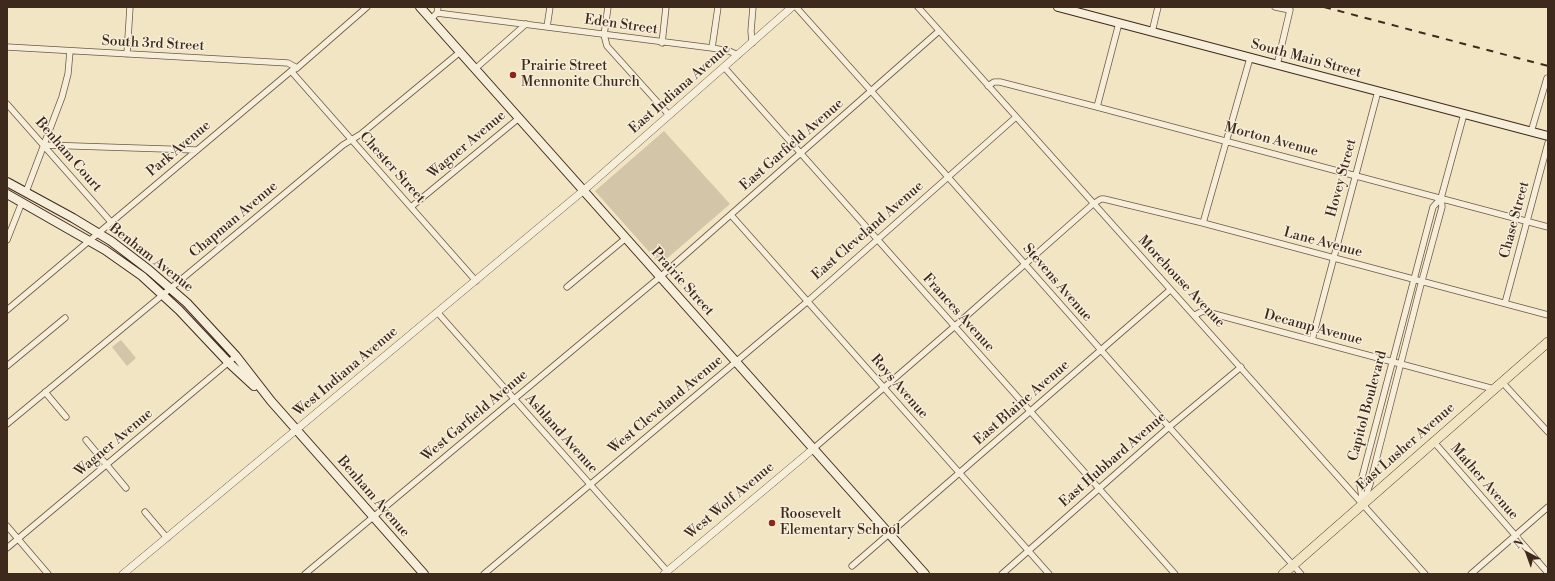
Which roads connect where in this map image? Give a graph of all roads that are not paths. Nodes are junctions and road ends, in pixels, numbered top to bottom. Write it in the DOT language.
graph roads {
  1 [pos="130,7"];
  2 [pos="367,7"];
  3 [pos="420,7"];
  4 [pos="550,7"];
  5 [pos="608,7"];
  6 [pos="666,7"];
  7 [pos="718,7"];
  8 [pos="754,7"];
  9 [pos="792,7"];
  10 [pos="796,7"];
  11 [pos="918,7"];
  12 [pos="1058,7"];
  13 [pos="1158,7"];
  14 [pos="1275,7"];
  15 [pos="438,10"];
  16 [pos="431,19"];
  17 [pos="1119,23"];
  18 [pos="526,24"];
  19 [pos="547,26"];
  20 [pos="939,31"];
  21 [pos="1152,32"];
  22 [pos="604,35"];
  23 [pos="662,43"];
  24 [pos="752,43"];
  25 [pos="7,47"];
  26 [pos="712,48"];
  27 [pos="70,51"];
  28 [pos="460,52"];
  29 [pos="127,54"];
  30 [pos="738,55"];
  31 [pos="1250,58"];
  32 [pos="1277,65"];
  33 [pos="724,67"];
  34 [pos="297,68"];
  35 [pos="475,69"];
  36 [pos="291,71"];
  37 [pos="1547,78"];
  38 [pos="988,86"];
  39 [pos="1378,91"];
  40 [pos="871,92"];
  41 [pos="7,104"];
  42 [pos="1097,107"];
  43 [pos="1464,114"];
  44 [pos="669,115"];
  45 [pos="1016,117"];
  46 [pos="519,118"];
  47 [pos="1531,132"];
  48 [pos="1548,136"];
  49 [pos="352,140"];
  50 [pos="1226,140"];
  51 [pos="1548,143"];
  52 [pos="44,145"];
  53 [pos="196,150"];
  54 [pos="800,154"];
  55 [pos="1355,175"];
  56 [pos="948,177"];
  57 [pos="7,182"];
  58 [pos="584,190"];
  59 [pos="26,192"];
  60 [pos="7,194"];
  61 [pos="1441,198"];
  62 [pos="22,202"];
  63 [pos="1093,204"];
  64 [pos="412,207"];
  65 [pos="731,216"];
  66 [pos="1526,220"];
  67 [pos="111,222"];
  68 [pos="1203,223"];
  69 [pos="1548,227"];
  70 [pos="98,233"];
  71 [pos="626,238"];
  72 [pos="7,240"];
  73 [pos="876,240"];
  74 [pos="89,241"];
  75 [pos="1333,258"];
  76 [pos="1024,264"];
  77 [pos="660,277"];
  78 [pos="1415,279"];
  79 [pos="476,281"];
  80 [pos="1422,281"];
  81 [pos="567,287"];
  82 [pos="170,288"];
  83 [pos="1170,290"];
  84 [pos="163,294"];
  85 [pos="808,301"];
  86 [pos="1505,303"];
  87 [pos="7,310"];
  88 [pos="438,313"];
  89 [pos="1195,315"];
  90 [pos="1548,315"];
  91 [pos="65,318"];
  92 [pos="955,326"];
  93 [pos="1312,340"];
  94 [pos="1548,342"];
  95 [pos="1100,350"];
  96 [pos="236,356"];
  97 [pos="228,362"];
  98 [pos="736,362"];
  99 [pos="1392,362"];
  100 [pos="1400,364"];
  101 [pos="7,366"];
  102 [pos="1241,367"];
  103 [pos="1502,382"];
  104 [pos="884,388"];
  105 [pos="1494,389"];
  106 [pos="45,392"];
  107 [pos="514,400"];
  108 [pos="271,401"];
  109 [pos="1030,412"];
  110 [pos="66,417"];
  111 [pos="7,424"];
  112 [pos="1169,427"];
  113 [pos="297,430"];
  114 [pos="1548,432"];
  115 [pos="86,440"];
  116 [pos="1434,442"];
  117 [pos="813,448"];
  118 [pos="106,465"];
  119 [pos="959,473"];
  120 [pos="590,484"];
  121 [pos="126,488"];
  122 [pos="1099,489"];
  123 [pos="1363,504"];
  124 [pos="1548,507"];
  125 [pos="145,512"];
  126 [pos="373,517"];
  127 [pos="7,526"];
  128 [pos="890,535"];
  129 [pos="1514,536"];
  130 [pos="167,538"];
  131 [pos="18,539"];
  132 [pos="7,548"];
  133 [pos="1028,551"];
  134 [pos="1293,565"];
  135 [pos="852,566"];
  136 [pos="665,573"];
  137 [pos="1548,573"];
  138 [pos="48,574"];
  139 [pos="123,574"];
  140 [pos="305,574"];
  141 [pos="424,574"];
  142 [pos="484,574"];
  143 [pos="925,574"];
  144 [pos="1002,574"];
  145 [pos="1049,574"];
  146 [pos="1175,574"];
  147 [pos="1283,574"];
  148 [pos="1301,574"];
  149 [pos="1425,574"];
  150 [pos="1471,574"];
  1 -- 29 [label="street"];
  2 -- 34 [label="street, Park Avenue"];
  3 -- 16 [label="main road, Prairie Street"];
  4 -- 19 [label="street"];
  5 -- 22 [label="street"];
  6 -- 23 [label="street"];
  7 -- 26 [label="street"];
  8 -- 24 [label="street"];
  9 -- 24 [label="street, East Indiana Avenue"];
  10 -- 40 [label="street, Stevens Avenue"];
  11 -- 20 [label="street, Morehouse Avenue"];
  12 -- 17 [label="main road, South Main Street"];
  13 -- 21 [label="street"];
  14 -- 32 [label="street"];
  15 -- 16 [label="street, Eden Street"];
  15 -- 18 [label="street, Eden Street"];
  16 -- 28 [label="main road, Prairie Street"];
  17 -- 21 [label="main road, South Main Street"];
  17 -- 42 [label="street"];
  18 -- 19 [label="street, Eden Street"];
  18 -- 35 [label="street"];
  19 -- 22 [label="street, Eden Street"];
  20 -- 38 [label="street, Morehouse Avenue"];
  20 -- 40 [label="street, East Garfield Avenue"];
  21 -- 31 [label="main road, South Main Street"];
  22 -- 23 [label="street, Eden Street"];
  22 -- 44 [label="street"];
  23 -- 26 [label="street, Eden Street"];
  24 -- 30 [label="street, East Indiana Avenue"];
  25 -- 27 [label="street, South 3rd Street"];
  26 -- 30 [label="street, Eden Street"];
  27 -- 29 [label="street, South 3rd Street"];
  27 -- 52 [label="street"];
  28 -- 35 [label="main road, Prairie Street"];
  28 -- 49 [label="street, Chapman Avenue"];
  29 -- 34 [label="street, South 3rd Street"];
  30 -- 33 [label="street, East Indiana Avenue"];
  31 -- 32 [label="main road, South Main Street"];
  31 -- 50 [label="street"];
  32 -- 39 [label="main road, South Main Street"];
  33 -- 44 [label="street, East Indiana Avenue"];
  33 -- 54 [label="street, Frances Avenue"];
  34 -- 36 [label="street, Park Avenue"];
  35 -- 46 [label="main road, Prairie Street"];
  36 -- 49 [label="street, Chester Street"];
  36 -- 53 [label="street, Park Avenue"];
  37 -- 47 [label="street"];
  38 -- 42 [label="street, Morton Avenue"];
  38 -- 45 [label="street, Morehouse Avenue"];
  39 -- 43 [label="main road, South Main Street"];
  39 -- 55 [label="street, Hovey Street"];
  40 -- 54 [label="street, East Garfield Avenue"];
  40 -- 56 [label="street, Stevens Avenue"];
  41 -- 52 [label="street, Benham Court"];
  42 -- 50 [label="street, Morton Avenue"];
  43 -- 47 [label="main road, South Main Street"];
  43 -- 61 [label="street, Capitol Boulevard"];
  44 -- 58 [label="street, East Indiana Avenue"];
  45 -- 56 [label="street, East Cleveland Avenue"];
  45 -- 63 [label="street, Morehouse Avenue"];
  46 -- 58 [label="main road, Prairie Street"];
  46 -- 64 [label="street, Wagner Avenue"];
  47 -- 48 [label="main road, South Main Street"];
  49 -- 64 [label="street, Chester Street"];
  49 -- 82 [label="street, Chapman Avenue"];
  50 -- 55 [label="street, Morton Avenue"];
  50 -- 68 [label="street"];
  51 -- 66 [label="street, Chase Street"];
  52 -- 53 [label="street"];
  52 -- 59 [label="street"];
  52 -- 67 [label="street, Benham Court"];
  53 -- 67 [label="street, Park Avenue"];
  54 -- 65 [label="street, East Garfield Avenue"];
  54 -- 73 [label="street, Frances Avenue"];
  55 -- 61 [label="street, Morton Avenue"];
  55 -- 75 [label="street, Hovey Street"];
  56 -- 73 [label="street, East Cleveland Avenue"];
  56 -- 76 [label="street, Stevens Avenue"];
  57 -- 59 [label="main road, Benham Avenue"];
  58 -- 71 [label="main road, Prairie Street"];
  58 -- 79 [label="street, West Indiana Avenue"];
  59 -- 70 [label="main road, Benham Avenue"];
  60 -- 62 [label="main road, Benham Avenue"];
  61 -- 66 [label="street, Morton Avenue"];
  61 -- 78 [label="street, Capitol Boulevard"];
  61 -- 80 [label="street, Capitol Boulevard"];
  62 -- 72 [label="street"];
  62 -- 74 [label="main road, Benham Avenue"];
  63 -- 68 [label="street, Lane Avenue"];
  63 -- 76 [label="street"];
  63 -- 83 [label="street, Morehouse Avenue"];
  64 -- 79 [label="street, Chester Street"];
  65 -- 77 [label="street, East Garfield Avenue"];
  65 -- 85 [label="street, Roys Avenue"];
  66 -- 69 [label="street, Morton Avenue"];
  66 -- 86 [label="street, Chase Street"];
  67 -- 70 [label="street, Park Avenue"];
  68 -- 75 [label="street, Lane Avenue"];
  70 -- 74 [label="street, Park Avenue"];
  70 -- 82 [label="main road, Benham Avenue"];
  71 -- 77 [label="main road, Prairie Street"];
  71 -- 81 [label="street"];
  73 -- 85 [label="street, East Cleveland Avenue"];
  73 -- 92 [label="street, Frances Avenue"];
  74 -- 84 [label="main road, Benham Avenue"];
  74 -- 87 [label="street, Park Avenue"];
  75 -- 78 [label="street, Lane Avenue"];
  75 -- 93 [label="street, Hovey Street"];
  76 -- 92 [label="street"];
  76 -- 95 [label="street, Stevens Avenue"];
  77 -- 98 [label="main road, Prairie Street"];
  77 -- 107 [label="street, West Garfield Avenue"];
  78 -- 80 [label="street, Lane Avenue"];
  78 -- 99 [label="street, Capitol Boulevard"];
  79 -- 88 [label="street, West Indiana Avenue"];
  80 -- 86 [label="street, Lane Avenue"];
  80 -- 100 [label="street, Capitol Boulevard"];
  82 -- 84 [label="street, Chapman Avenue"];
  82 -- 96 [label="main road, Benham Avenue"];
  83 -- 89 [label="street, Morehouse Avenue"];
  83 -- 95 [label="street, East Blaine Avenue"];
  84 -- 97 [label="main road, Benham Avenue"];
  84 -- 106 [label="street, Chapman Avenue"];
  85 -- 98 [label="street, East Cleveland Avenue"];
  85 -- 104 [label="street, Roys Avenue"];
  86 -- 90 [label="street, Lane Avenue"];
  88 -- 107 [label="street, Ashland Avenue"];
  88 -- 113 [label="street, West Indiana Avenue"];
  89 -- 93 [label="street, Decamp Avenue"];
  89 -- 102 [label="street, Morehouse Avenue"];
  91 -- 101 [label="street"];
  92 -- 104 [label="street"];
  92 -- 109 [label="street, Frances Avenue"];
  93 -- 99 [label="street, Decamp Avenue"];
  94 -- 103 [label="main road, East Lusher Avenue"];
  95 -- 109 [label="street, East Blaine Avenue"];
  95 -- 112 [label="street, Stevens Avenue"];
  96 -- 97 [label="street, Wagner Avenue"];
  96 -- 108 [label="main road, Benham Avenue"];
  97 -- 108 [label="main road, Benham Avenue"];
  97 -- 118 [label="street, Wagner Avenue"];
  98 -- 117 [label="main road, Prairie Street"];
  98 -- 120 [label="street, West Cleveland Avenue"];
  99 -- 100 [label="street, Decamp Avenue"];
  99 -- 123 [label="street, Capitol Boulevard"];
  100 -- 105 [label="street, Decamp Avenue"];
  100 -- 123 [label="street, Capitol Boulevard"];
  102 -- 112 [label="street, East Hubbard Avenue"];
  102 -- 123 [label="street, Morehouse Avenue"];
  103 -- 105 [label="main road, East Lusher Avenue"];
  103 -- 114 [label="street"];
  104 -- 117 [label="street"];
  104 -- 119 [label="street, Roys Avenue"];
  105 -- 116 [label="main road, East Lusher Avenue"];
  106 -- 110 [label="street"];
  106 -- 111 [label="street, Chapman Avenue"];
  107 -- 120 [label="street, Ashland Avenue"];
  107 -- 126 [label="street, West Garfield Avenue"];
  108 -- 113 [label="main road, Benham Avenue"];
  109 -- 119 [label="street, East Blaine Avenue"];
  109 -- 122 [label="street, Frances Avenue"];
  112 -- 122 [label="street, East Hubbard Avenue"];
  112 -- 134 [label="street, Stevens Avenue"];
  113 -- 126 [label="main road, Benham Avenue"];
  113 -- 130 [label="street, West Indiana Avenue"];
  115 -- 118 [label="street"];
  116 -- 123 [label="main road, East Lusher Avenue"];
  116 -- 129 [label="street, Mather Avenue"];
  117 -- 128 [label="main road, Prairie Street"];
  117 -- 136 [label="street, West Wolf Avenue"];
  118 -- 121 [label="street"];
  118 -- 131 [label="street, Wagner Avenue"];
  119 -- 128 [label="street, East Blaine Avenue"];
  119 -- 133 [label="street, Roys Avenue"];
  120 -- 136 [label="street, Ashland Avenue"];
  120 -- 142 [label="street, West Cleveland Avenue"];
  122 -- 133 [label="street, East Hubbard Avenue"];
  122 -- 146 [label="street, Frances Avenue"];
  123 -- 134 [label="main road, East Lusher Avenue"];
  123 -- 149 [label="street, Morehouse Avenue"];
  124 -- 129 [label="street"];
  125 -- 130 [label="street"];
  126 -- 140 [label="street, West Garfield Avenue"];
  126 -- 141 [label="main road, Benham Avenue"];
  127 -- 131 [label="street"];
  128 -- 135 [label="street, East Blaine Avenue"];
  128 -- 143 [label="main road, Prairie Street"];
  129 -- 137 [label="street, Mather Avenue"];
  129 -- 150 [label="street"];
  130 -- 139 [label="street, West Indiana Avenue"];
  131 -- 132 [label="street, Wagner Avenue"];
  131 -- 138 [label="street"];
  133 -- 144 [label="street, East Hubbard Avenue"];
  133 -- 145 [label="street, Roys Avenue"];
  134 -- 147 [label="main road, East Lusher Avenue"];
  134 -- 148 [label="street, Stevens Avenue"];
}
